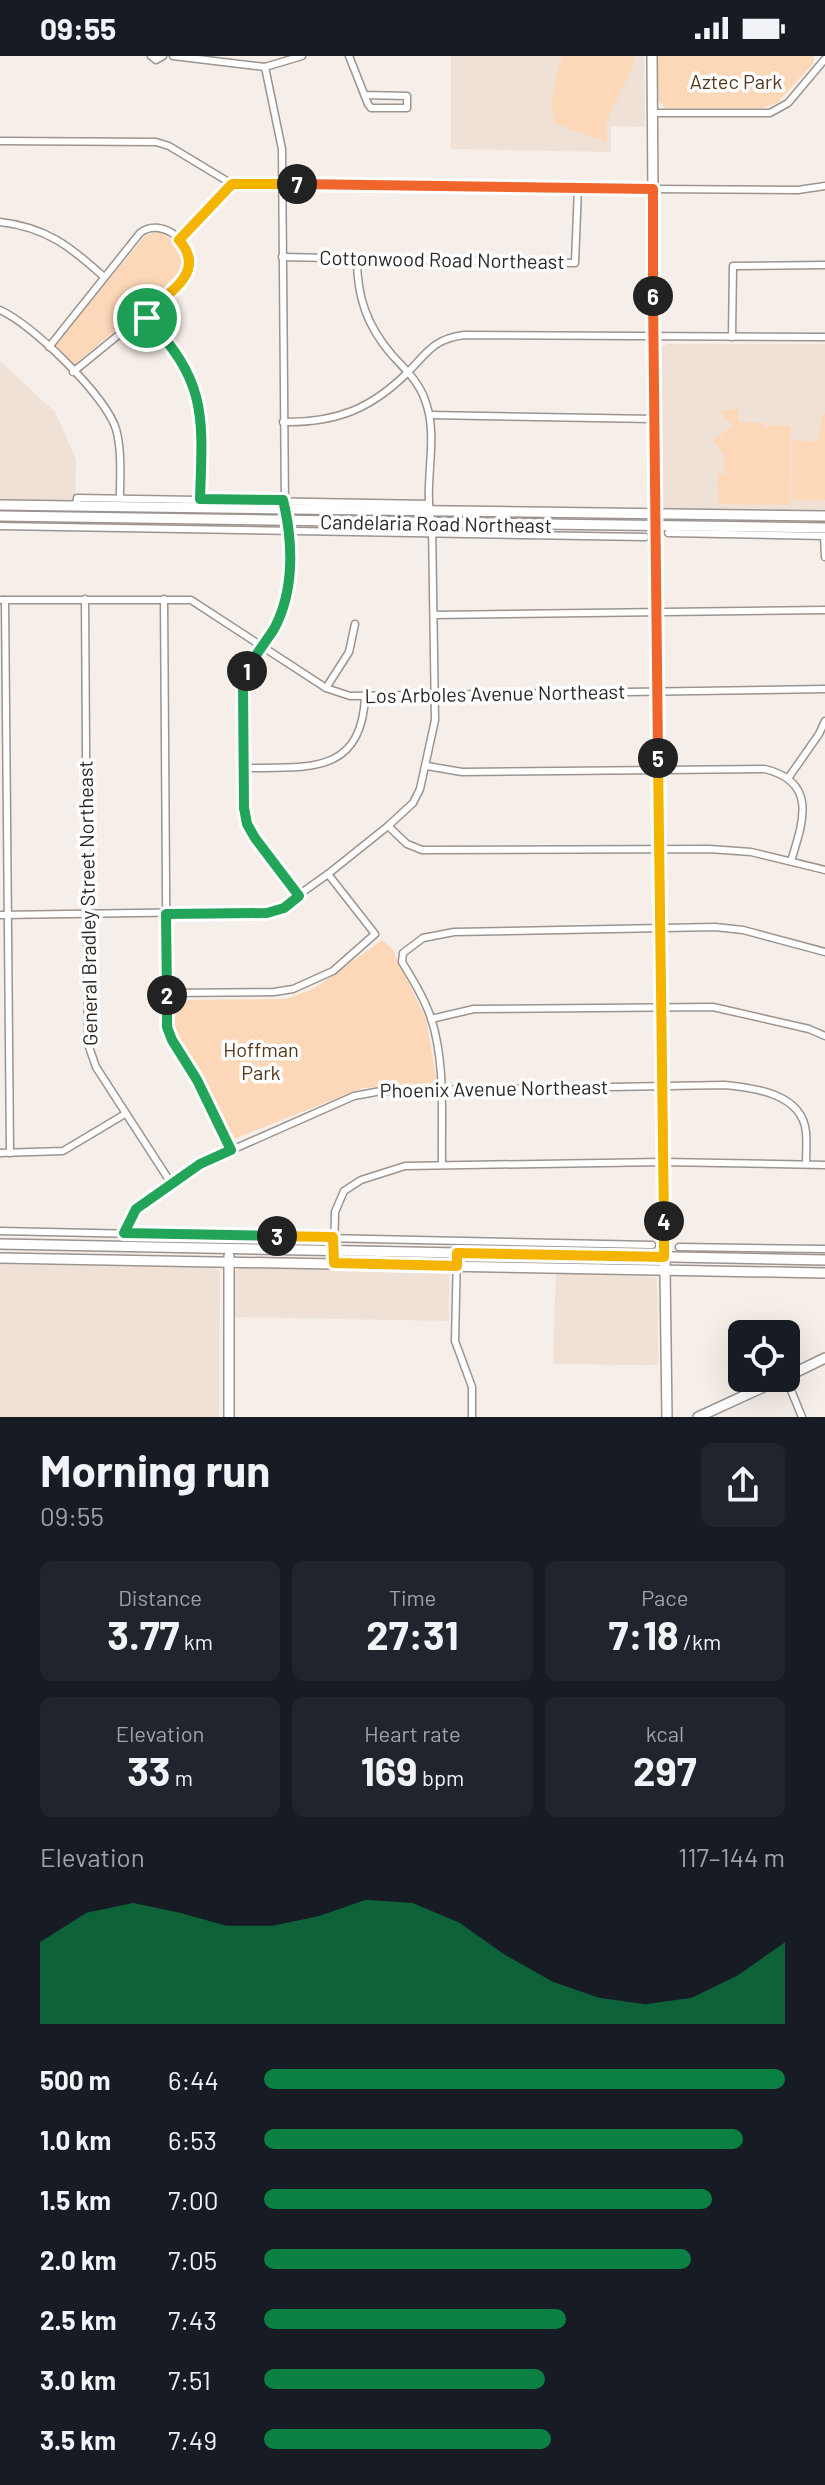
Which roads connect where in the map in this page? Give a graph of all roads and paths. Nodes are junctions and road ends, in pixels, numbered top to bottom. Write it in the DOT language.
graph roads {
  1 [pos="151,56"];
  2 [pos="163,56"];
  3 [pos="173,56"];
  4 [pos="302,56"];
  5 [pos="349,56"];
  6 [pos="652,56"];
  7 [pos="825,57"];
  8 [pos="265,67"];
  9 [pos="365,95"];
  10 [pos="653,113"];
  11 [pos="0,141"];
  12 [pos="281,183"];
  13 [pos="232,184"];
  14 [pos="825,186"];
  15 [pos="578,188"];
  16 [pos="653,189"];
  17 [pos="0,222"];
  18 [pos="179,240"];
  19 [pos="282,257"];
  20 [pos="357,259"];
  21 [pos="825,265"];
  22 [pos="104,277"];
  23 [pos="0,310"];
  24 [pos="143,314"];
  25 [pos="654,337"];
  26 [pos="732,337"];
  27 [pos="825,337"];
  28 [pos="49,347"];
  29 [pos="73,372"];
  30 [pos="408,372"];
  31 [pos="430,415"];
  32 [pos="654,419"];
  33 [pos="283,422"];
  34 [pos="120,497"];
  35 [pos="200,499"];
  36 [pos="0,505"];
  37 [pos="284,505"];
  38 [pos="76,506"];
  39 [pos="429,507"];
  40 [pos="655,513"];
  41 [pos="0,516"];
  42 [pos="825,516"];
  43 [pos="76,518"];
  44 [pos="655,525"];
  45 [pos="0,526"];
  46 [pos="288,526"];
  47 [pos="825,528"];
  48 [pos="433,529"];
  49 [pos="668,533"];
  50 [pos="825,536"];
  51 [pos="645,537"];
  52 [pos="825,557"];
  53 [pos="85,599"];
  54 [pos="164,599"];
  55 [pos="3,600"];
  56 [pos="825,610"];
  57 [pos="656,613"];
  58 [pos="434,615"];
  59 [pos="355,624"];
  60 [pos="263,646"];
  61 [pos="326,688"];
  62 [pos="825,689"];
  63 [pos="657,691"];
  64 [pos="436,695"];
  65 [pos="365,696"];
  66 [pos="825,721"];
  67 [pos="427,766"];
  68 [pos="244,768"];
  69 [pos="658,771"];
  70 [pos="789,777"];
  71 [pos="388,826"];
  72 [pos="659,849"];
  73 [pos="791,861"];
  74 [pos="825,870"];
  75 [pos="328,874"];
  76 [pos="299,896"];
  77 [pos="88,914"];
  78 [pos="166,914"];
  79 [pos="4,915"];
  80 [pos="660,929"];
  81 [pos="825,952"];
  82 [pos="167,993"];
  83 [pos="661,1007"];
  84 [pos="431,1019"];
  85 [pos="825,1036"];
  86 [pos="662,1085"];
  87 [pos="441,1088"];
  88 [pos="125,1114"];
  89 [pos="231,1150"];
  90 [pos="0,1153"];
  91 [pos="10,1153"];
  92 [pos="663,1162"];
  93 [pos="442,1164"];
  94 [pos="806,1164"];
  95 [pos="825,1165"];
  96 [pos="171,1183"];
  97 [pos="0,1231"];
  98 [pos="124,1233"];
  99 [pos="333,1237"];
  100 [pos="0,1244"];
  101 [pos="652,1245"];
  102 [pos="679,1247"];
  103 [pos="825,1249"];
  104 [pos="229,1250"];
  105 [pos="334,1251"];
  106 [pos="457,1253"];
  107 [pos="664,1257"];
  108 [pos="0,1258"];
  109 [pos="825,1260"];
  110 [pos="229,1262"];
  111 [pos="334,1263"];
  112 [pos="457,1266"];
  113 [pos="665,1270"];
  114 [pos="825,1273"];
  115 [pos="825,1358"];
  116 [pos="800,1370"];
  117 [pos="757,1392"];
  118 [pos="791,1392"];
  119 [pos="229,1417"];
  120 [pos="472,1417"];
  121 [pos="667,1417"];
  122 [pos="698,1417"];
  123 [pos="802,1417"];
  1 -- 2 [label="street"];
  3 -- 8 [label="street"];
  4 -- 8 [label="street"];
  5 -- 9 [label="street"];
  6 -- 10 [label="main road"];
  7 -- 10 [label="street"];
  8 -- 12 [label="street"];
  9 -- 9 [label="street"];
  10 -- 16 [label="main road"];
  11 -- 13 [label="street"];
  12 -- 13 [label="street"];
  12 -- 15 [label="street"];
  12 -- 19 [label="street"];
  13 -- 18 [label="street"];
  14 -- 16 [label="street"];
  15 -- 16 [label="street"];
  15 -- 20 [label="street, Cottonwood Road Northeast"];
  16 -- 25 [label="main road"];
  17 -- 22 [label="street"];
  18 -- 22 [label="street"];
  18 -- 24 [label="street"];
  19 -- 20 [label="street, Cottonwood Road Northeast"];
  19 -- 33 [label="street"];
  20 -- 30 [label="street"];
  21 -- 26 [label="street"];
  22 -- 28 [label="street"];
  23 -- 28 [label="street"];
  24 -- 29 [label="street"];
  24 -- 35 [label="street"];
  25 -- 26 [label="street"];
  25 -- 30 [label="street"];
  25 -- 32 [label="main road"];
  26 -- 27 [label="street"];
  28 -- 29 [label="street"];
  29 -- 34 [label="street"];
  30 -- 31 [label="street"];
  30 -- 33 [label="street"];
  31 -- 32 [label="street"];
  31 -- 39 [label="street"];
  32 -- 40 [label="main road"];
  33 -- 37 [label="street"];
  34 -- 35 [label="street"];
  34 -- 38 [label="street"];
  35 -- 37 [label="street"];
  36 -- 38 [label="main road, Candelaria Road Northeast"];
  37 -- 38 [label="main road, Candelaria Road Northeast"];
  37 -- 39 [label="main road, Candelaria Road Northeast"];
  37 -- 46 [label="street"];
  38 -- 43 [label="street"];
  39 -- 40 [label="main road, Candelaria Road Northeast"];
  39 -- 48 [label="street"];
  40 -- 42 [label="main road, Candelaria Road Northeast"];
  40 -- 44 [label="main road"];
  41 -- 43 [label="main road, Candelaria Road Northeast"];
  43 -- 46 [label="main road, Candelaria Road Northeast"];
  44 -- 47 [label="main road, Candelaria Road Northeast"];
  44 -- 48 [label="main road, Candelaria Road Northeast"];
  44 -- 57 [label="main road"];
  45 -- 46 [label="street"];
  46 -- 48 [label="main road, Candelaria Road Northeast"];
  46 -- 60 [label="street"];
  48 -- 51 [label="street"];
  48 -- 58 [label="street"];
  49 -- 50 [label="street"];
  50 -- 52 [label="street"];
  53 -- 54 [label="street, Los Arboles Avenue Northeast"];
  53 -- 55 [label="street, Los Arboles Avenue Northeast"];
  53 -- 77 [label="street, General Bradley Street Northeast"];
  54 -- 60 [label="street, Los Arboles Avenue Northeast"];
  54 -- 78 [label="street"];
  55 -- 79 [label="street"];
  56 -- 57 [label="street"];
  57 -- 58 [label="street"];
  57 -- 63 [label="main road"];
  58 -- 64 [label="street"];
  59 -- 61 [label="street"];
  60 -- 61 [label="street, Los Arboles Avenue Northeast"];
  60 -- 68 [label="street"];
  61 -- 65 [label="street, Los Arboles Avenue Northeast"];
  62 -- 63 [label="street, Los Arboles Avenue Northeast"];
  63 -- 64 [label="street, Los Arboles Avenue Northeast"];
  63 -- 69 [label="main road"];
  64 -- 65 [label="street, Los Arboles Avenue Northeast"];
  64 -- 67 [label="street"];
  65 -- 68 [label="street"];
  66 -- 70 [label="street"];
  67 -- 69 [label="street"];
  67 -- 71 [label="street"];
  68 -- 76 [label="street"];
  69 -- 70 [label="street"];
  69 -- 72 [label="main road"];
  70 -- 73 [label="street"];
  71 -- 72 [label="street"];
  71 -- 75 [label="street"];
  72 -- 73 [label="street"];
  72 -- 80 [label="main road"];
  73 -- 74 [label="street"];
  75 -- 76 [label="street"];
  75 -- 82 [label="street"];
  76 -- 78 [label="street"];
  77 -- 78 [label="street"];
  77 -- 79 [label="street"];
  77 -- 88 [label="street, General Bradley Street Northeast"];
  78 -- 82 [label="street"];
  79 -- 91 [label="street"];
  80 -- 81 [label="street"];
  80 -- 83 [label="main road"];
  80 -- 84 [label="street"];
  82 -- 89 [label="street"];
  83 -- 84 [label="street"];
  83 -- 85 [label="street"];
  83 -- 86 [label="main road"];
  84 -- 87 [label="street"];
  86 -- 87 [label="street, Phoenix Avenue Northeast"];
  86 -- 92 [label="main road"];
  86 -- 94 [label="street, Phoenix Avenue Northeast"];
  87 -- 89 [label="street, Phoenix Avenue Northeast"];
  87 -- 93 [label="street"];
  88 -- 91 [label="street"];
  88 -- 96 [label="street, General Bradley Street Northeast"];
  89 -- 96 [label="street, Phoenix Avenue Northeast"];
  90 -- 91 [label="street"];
  92 -- 93 [label="street"];
  92 -- 94 [label="street"];
  92 -- 107 [label="main road"];
  93 -- 99 [label="street"];
  94 -- 95 [label="street"];
  96 -- 98 [label="street, Phoenix Avenue Northeast"];
  97 -- 98 [label="street"];
  98 -- 99 [label="street"];
  99 -- 101 [label="street"];
  99 -- 105 [label="street"];
  100 -- 104 [label="main road"];
  102 -- 103 [label="street"];
  104 -- 105 [label="main road"];
  104 -- 110 [label="main road"];
  105 -- 106 [label="main road"];
  105 -- 111 [label="street"];
  106 -- 107 [label="main road"];
  106 -- 112 [label="street"];
  107 -- 109 [label="main road"];
  107 -- 113 [label="main road"];
  108 -- 110 [label="main road"];
  110 -- 111 [label="main road"];
  110 -- 119 [label="main road"];
  111 -- 112 [label="main road"];
  112 -- 113 [label="main road"];
  112 -- 120 [label="street"];
  113 -- 114 [label="main road"];
  113 -- 121 [label="main road"];
  115 -- 116 [label="main road"];
  117 -- 122 [label="main road"];
  118 -- 123 [label="street"];
}
